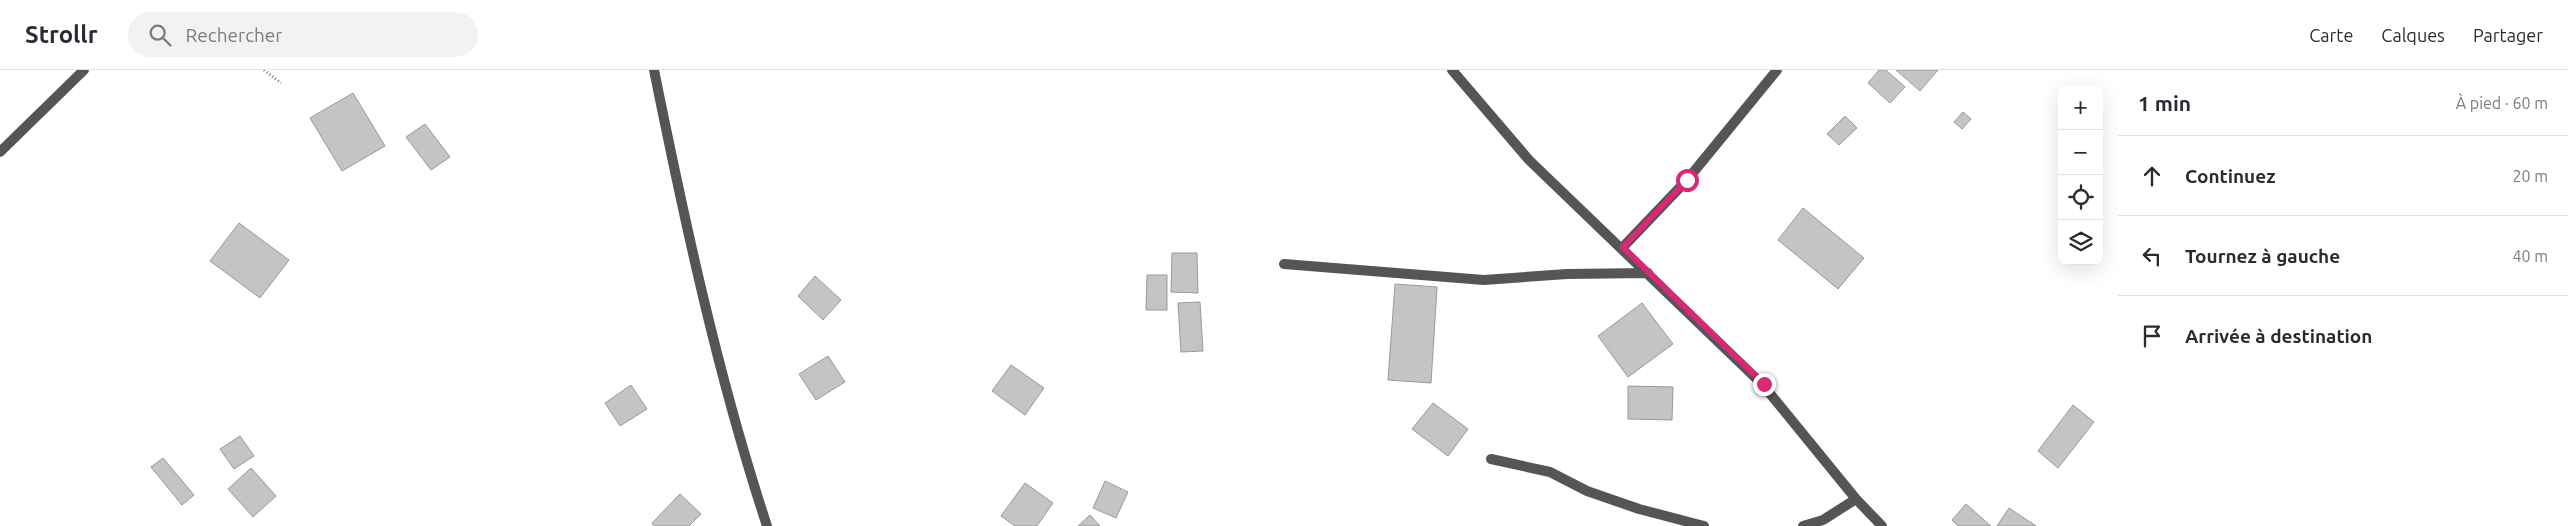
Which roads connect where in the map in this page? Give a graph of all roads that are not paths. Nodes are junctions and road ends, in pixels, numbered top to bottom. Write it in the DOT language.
graph roads {
  1 [pos="84,70"];
  2 [pos="654,70"];
  3 [pos="1452,70"];
  4 [pos="1777,70"];
  5 [pos="0,152"];
  6 [pos="1623,247"];
  7 [pos="1284,264"];
  8 [pos="1648,273"];
  9 [pos="1491,459"];
  10 [pos="1856,499"];
  11 [pos="767,526"];
  12 [pos="1704,526"];
  13 [pos="1803,526"];
  14 [pos="1882,526"];
  1 -- 5 [label="street"];
  2 -- 11 [label="street"];
  3 -- 6 [label="street"];
  4 -- 6 [label="street"];
  6 -- 8 [label="street"];
  7 -- 8 [label="street"];
  8 -- 10 [label="street"];
  9 -- 12 [label="street"];
  10 -- 13 [label="street"];
  10 -- 14 [label="street"];
}
